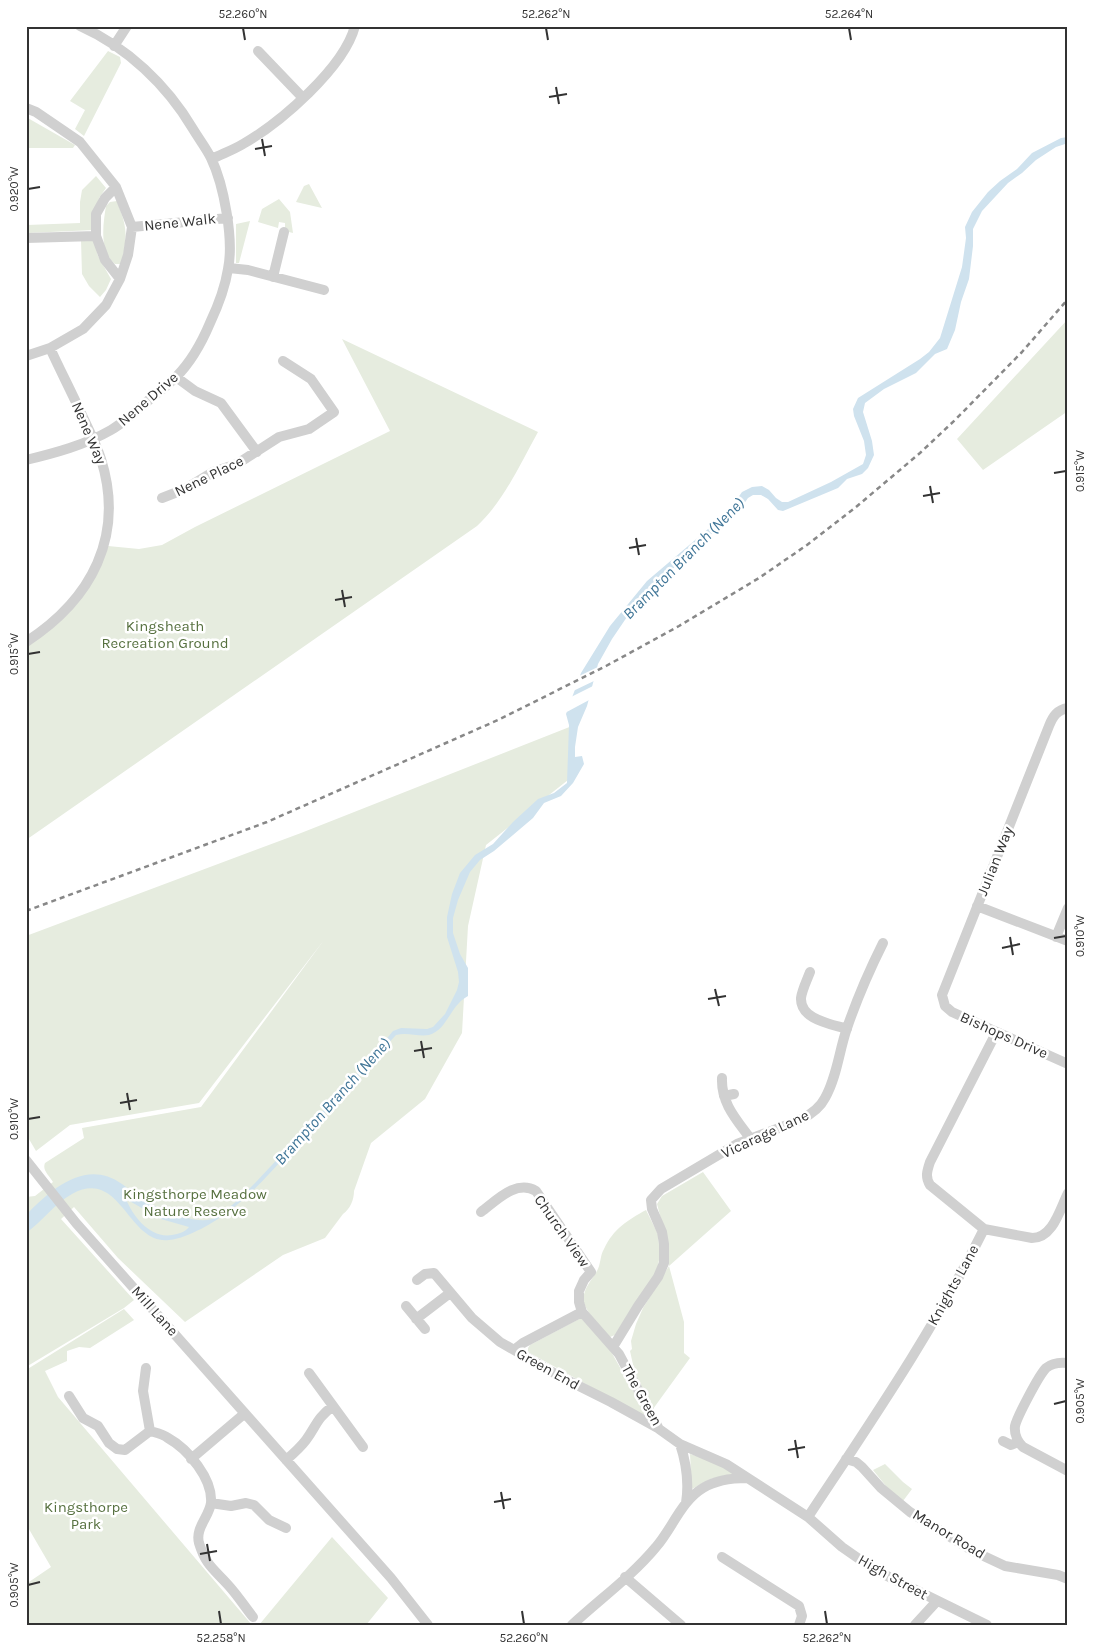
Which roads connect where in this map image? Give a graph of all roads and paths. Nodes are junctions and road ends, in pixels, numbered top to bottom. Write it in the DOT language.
graph roads {
  1 [pos="81,26"];
  2 [pos="127,26"];
  3 [pos="354,26"];
  4 [pos="114,46"];
  5 [pos="258,51"];
  6 [pos="303,98"];
  7 [pos="26,108"];
  8 [pos="212,159"];
  9 [pos="116,187"];
  10 [pos="228,218"];
  11 [pos="132,227"];
  12 [pos="284,232"];
  13 [pos="96,236"];
  14 [pos="26,238"];
  15 [pos="229,268"];
  16 [pos="272,277"];
  17 [pos="120,279"];
  18 [pos="324,290"];
  19 [pos="50,348"];
  20 [pos="26,356"];
  21 [pos="283,361"];
  22 [pos="176,377"];
  23 [pos="93,439"];
  24 [pos="256,452"];
  25 [pos="26,460"];
  26 [pos="162,498"];
  27 [pos="26,642"];
  28 [pos="1068,708"];
  29 [pos="977,906"];
  30 [pos="1068,908"];
  31 [pos="1056,937"];
  32 [pos="1068,941"];
  33 [pos="883,944"];
  34 [pos="810,972"];
  35 [pos="944,1003"];
  36 [pos="847,1029"];
  37 [pos="996,1033"];
  38 [pos="1068,1064"];
  39 [pos="722,1078"];
  40 [pos="750,1138"];
  41 [pos="26,1160"];
  42 [pos="1068,1193"];
  43 [pos="481,1212"];
  44 [pos="984,1229"];
  45 [pos="417,1280"];
  46 [pos="450,1293"];
  47 [pos="406,1306"];
  48 [pos="582,1312"];
  49 [pos="416,1319"];
  50 [pos="425,1329"];
  51 [pos="613,1347"];
  52 [pos="514,1350"];
  53 [pos="1068,1363"];
  54 [pos="146,1368"];
  55 [pos="309,1373"];
  56 [pos="69,1396"];
  57 [pos="333,1406"];
  58 [pos="244,1414"];
  59 [pos="659,1429"];
  60 [pos="150,1431"];
  61 [pos="1003,1441"];
  62 [pos="1018,1442"];
  63 [pos="680,1444"];
  64 [pos="363,1447"];
  65 [pos="191,1459"];
  66 [pos="846,1459"];
  67 [pos="286,1460"];
  68 [pos="1068,1471"];
  69 [pos="747,1478"];
  70 [pos="210,1503"];
  71 [pos="686,1503"];
  72 [pos="808,1517"];
  73 [pos="286,1528"];
  74 [pos="722,1557"];
  75 [pos="625,1577"];
  76 [pos="1068,1580"];
  77 [pos="937,1601"];
  78 [pos="253,1617"];
  79 [pos="428,1625"];
  80 [pos="572,1625"];
  81 [pos="680,1625"];
  82 [pos="799,1625"];
  83 [pos="914,1625"];
  84 [pos="987,1625"];
  1 -- 4 [label="street, Nene Drive"];
  2 -- 4 [label="street"];
  3 -- 6 [label="street"];
  4 -- 8 [label="street, Nene Drive"];
  5 -- 6 [label="street"];
  6 -- 8 [label="street"];
  7 -- 9 [label="street"];
  8 -- 10 [label="street, Nene Drive"];
  9 -- 11 [label="street"];
  9 -- 13 [label="street"];
  10 -- 11 [label="street, Nene Walk"];
  10 -- 15 [label="street, Nene Drive"];
  11 -- 17 [label="street"];
  12 -- 16 [label="street"];
  13 -- 14 [label="street"];
  13 -- 17 [label="street"];
  15 -- 16 [label="street"];
  15 -- 22 [label="street, Nene Drive"];
  16 -- 18 [label="street"];
  17 -- 19 [label="street"];
  19 -- 20 [label="street"];
  19 -- 23 [label="street, Nene Way"];
  21 -- 24 [label="street, Nene Place"];
  22 -- 23 [label="street, Nene Drive"];
  22 -- 24 [label="street, Nene Place"];
  23 -- 25 [label="street, Nene Drive"];
  23 -- 27 [label="street, Nene Way"];
  24 -- 26 [label="street, Nene Place"];
  28 -- 29 [label="street, Julian Way"];
  29 -- 31 [label="street"];
  29 -- 35 [label="street, Julian Way"];
  30 -- 31 [label="street"];
  31 -- 32 [label="street"];
  33 -- 36 [label="street, Vicarage Lane"];
  34 -- 36 [label="street"];
  35 -- 37 [label="street, Bishops Drive"];
  36 -- 40 [label="street, Vicarage Lane"];
  37 -- 38 [label="street, Bishops Drive"];
  37 -- 44 [label="street, Knights Lane"];
  39 -- 40 [label="street"];
  40 -- 51 [label="street, Vicarage Lane"];
  41 -- 58 [label="street, Mill Lane"];
  42 -- 44 [label="street"];
  43 -- 48 [label="street, Church View"];
  44 -- 66 [label="street, Knights Lane"];
  45 -- 46 [label="street, Green End"];
  46 -- 49 [label="street"];
  46 -- 52 [label="street, Green End"];
  47 -- 49 [label="street"];
  48 -- 51 [label="street, The Green"];
  48 -- 52 [label="street"];
  49 -- 50 [label="street"];
  51 -- 59 [label="street, The Green"];
  52 -- 59 [label="street, Green End"];
  53 -- 62 [label="street"];
  54 -- 60 [label="street"];
  55 -- 57 [label="street"];
  56 -- 60 [label="street"];
  57 -- 64 [label="street"];
  57 -- 67 [label="street"];
  58 -- 65 [label="street"];
  58 -- 67 [label="street, Mill Lane"];
  59 -- 63 [label="street, The Green"];
  60 -- 65 [label="street"];
  61 -- 62 [label="street"];
  62 -- 68 [label="street"];
  63 -- 69 [label="street, The Green"];
  63 -- 71 [label="street"];
  65 -- 70 [label="street"];
  66 -- 72 [label="street, Knights Lane"];
  66 -- 76 [label="street, Manor Road"];
  67 -- 79 [label="street, Mill Lane"];
  69 -- 71 [label="street"];
  69 -- 72 [label="street, The Green"];
  70 -- 73 [label="street"];
  70 -- 78 [label="street"];
  71 -- 75 [label="street"];
  72 -- 77 [label="street, High Street"];
  74 -- 82 [label="street"];
  75 -- 80 [label="street"];
  75 -- 81 [label="street"];
  77 -- 83 [label="street"];
  77 -- 84 [label="street, High Street"];
}
